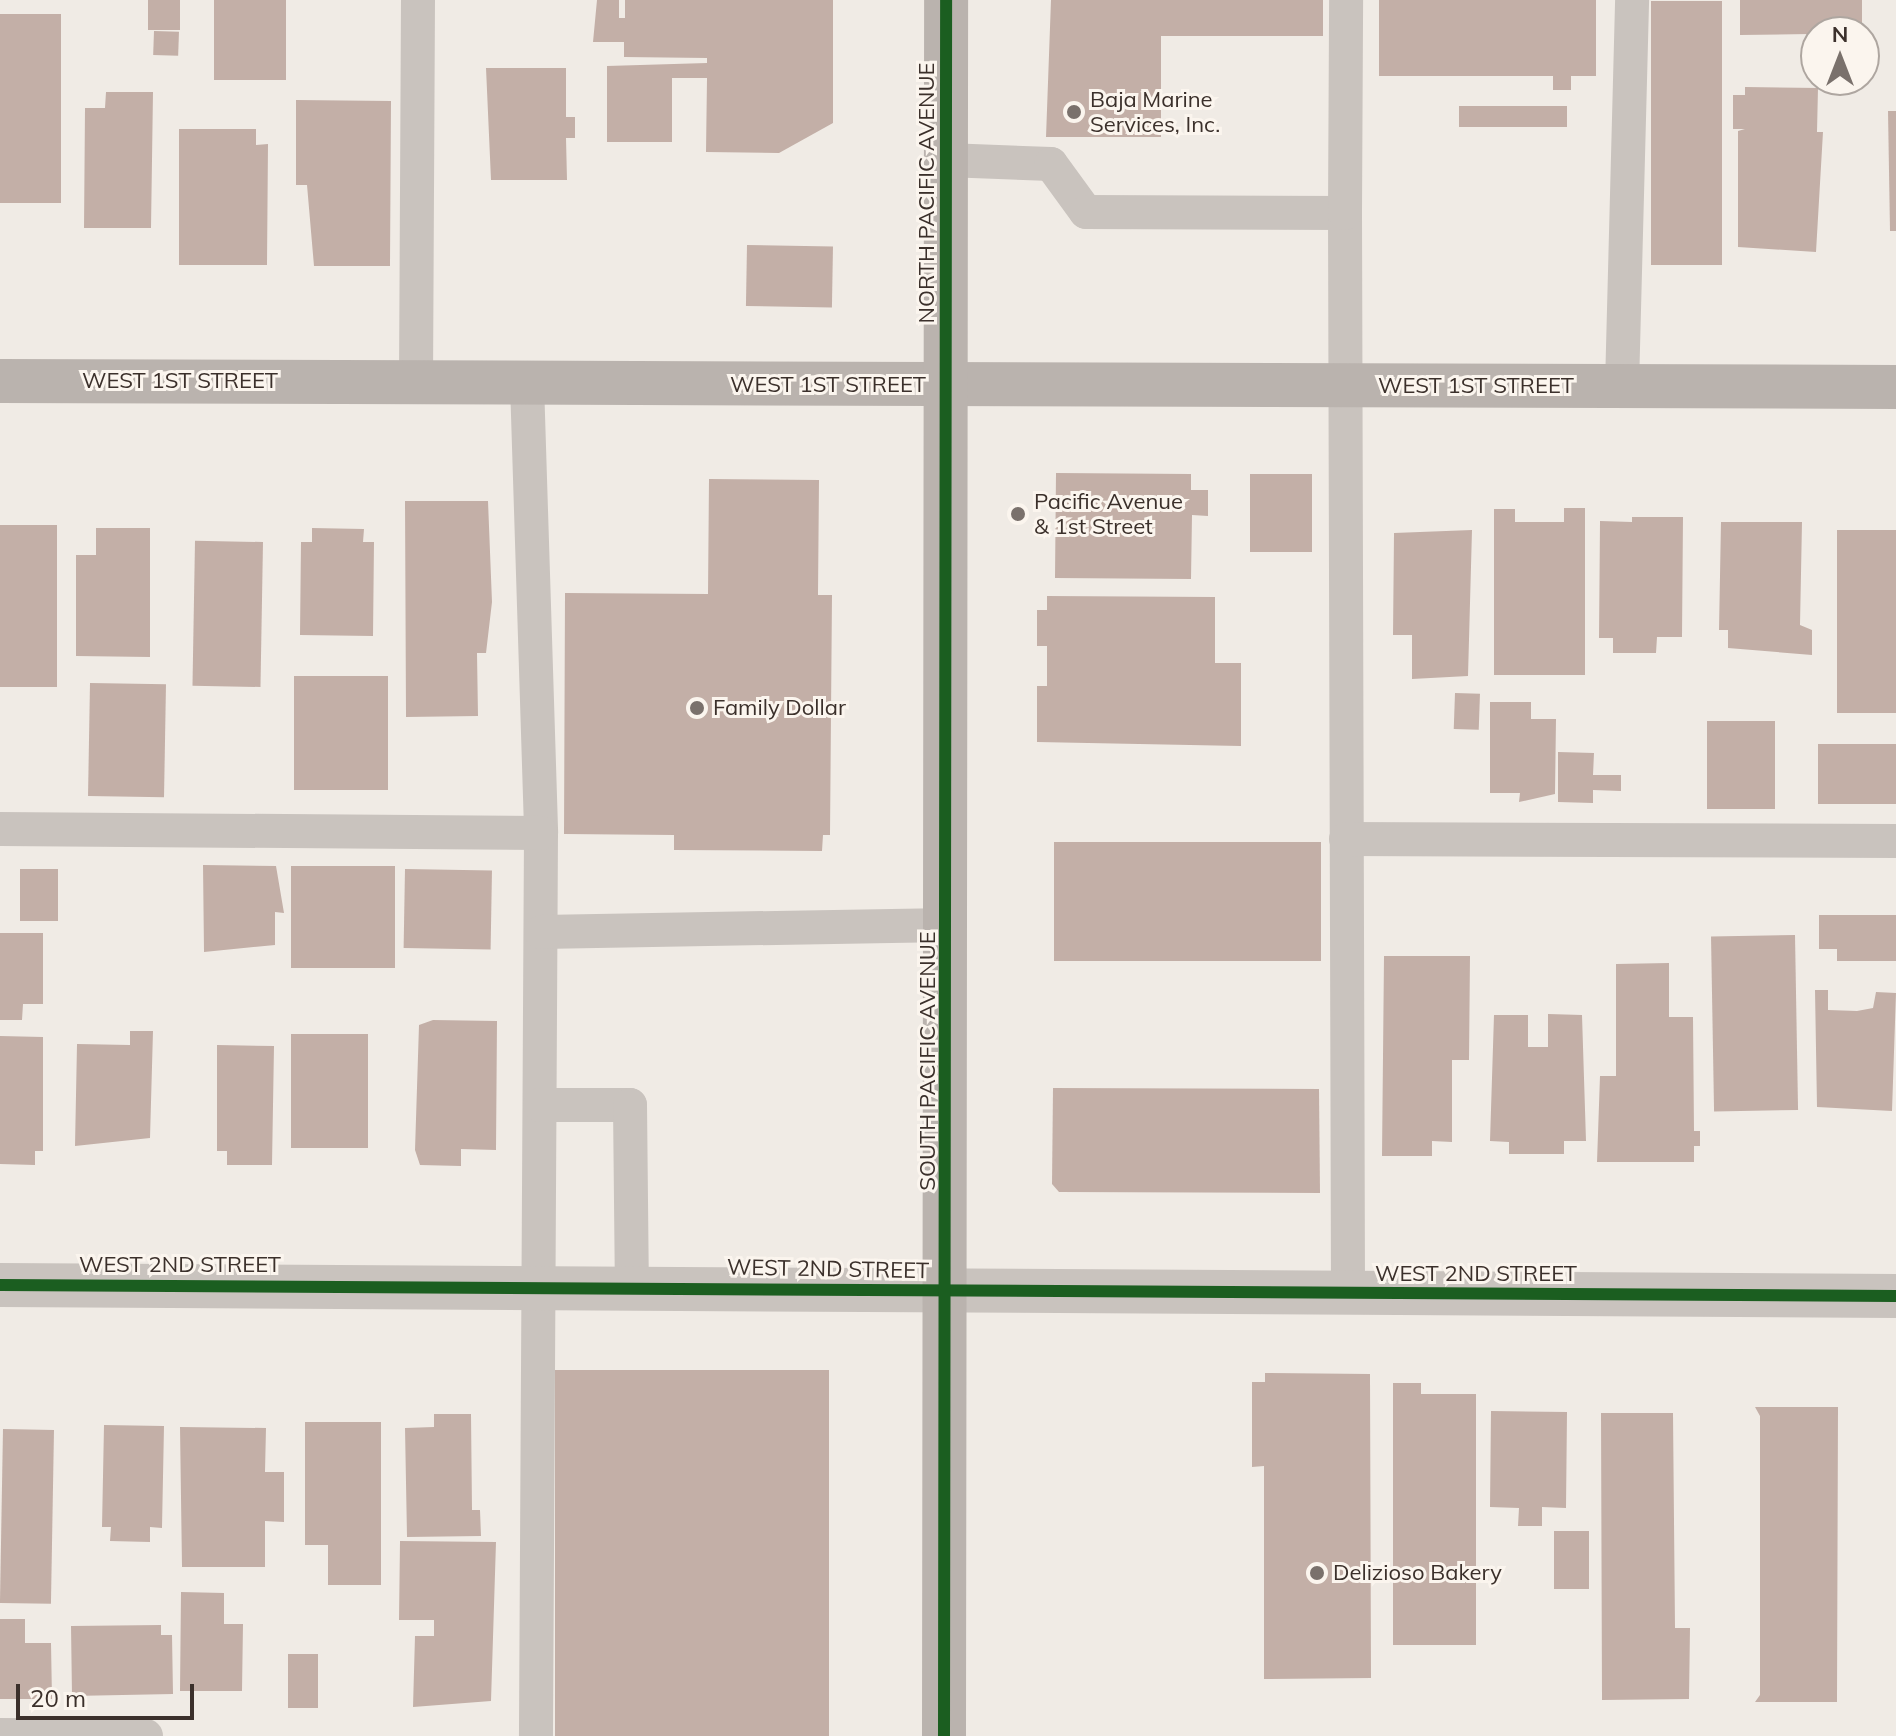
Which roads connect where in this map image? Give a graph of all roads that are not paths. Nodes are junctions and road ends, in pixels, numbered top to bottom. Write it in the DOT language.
graph roads {
  1 [pos="418,0"];
  2 [pos="946,0"];
  3 [pos="1346,0"];
  4 [pos="1632,0"];
  5 [pos="946,160"];
  6 [pos="1345,213"];
  7 [pos="0,381"];
  8 [pos="416,382"];
  9 [pos="527,383"];
  10 [pos="947,386"];
  11 [pos="1347,386"];
  12 [pos="1622,386"];
  13 [pos="1896,387"];
  14 [pos="0,829"];
  15 [pos="541,833"];
  16 [pos="1346,839"];
  17 [pos="1896,841"];
  18 [pos="949,925"];
  19 [pos="541,932"];
  20 [pos="540,1105"];
  21 [pos="540,1284"];
  22 [pos="0,1285"];
  23 [pos="632,1286"];
  24 [pos="947,1291"];
  25 [pos="1348,1293"];
  26 [pos="1896,1296"];
  27 [pos="0,1735"];
  28 [pos="146,1736"];
  29 [pos="536,1736"];
  30 [pos="944,1736"];
  1 -- 8 [label="lane"];
  2 -- 5 [label="street, NORTH PACIFIC AVENUE"];
  3 -- 6 [label="lane"];
  4 -- 12 [label="lane"];
  5 -- 6 [label="lane"];
  5 -- 10 [label="street, NORTH PACIFIC AVENUE"];
  6 -- 11 [label="lane"];
  7 -- 8 [label="street, WEST 1ST STREET"];
  8 -- 9 [label="street, WEST 1ST STREET"];
  9 -- 10 [label="street, WEST 1ST STREET"];
  9 -- 15 [label="lane"];
  10 -- 11 [label="street, WEST 1ST STREET"];
  10 -- 18 [label="street, SOUTH PACIFIC AVENUE"];
  11 -- 12 [label="street, WEST 1ST STREET"];
  11 -- 16 [label="lane"];
  12 -- 13 [label="street, WEST 1ST STREET"];
  14 -- 15 [label="lane"];
  15 -- 19 [label="lane"];
  16 -- 17 [label="lane"];
  16 -- 25 [label="lane"];
  18 -- 19 [label="lane"];
  18 -- 24 [label="street, SOUTH PACIFIC AVENUE"];
  19 -- 20 [label="lane"];
  20 -- 21 [label="lane"];
  20 -- 23 [label="lane"];
  21 -- 22 [label="street, WEST 2ND STREET"];
  21 -- 23 [label="street, WEST 2ND STREET"];
  21 -- 29 [label="lane"];
  23 -- 24 [label="street, WEST 2ND STREET"];
  24 -- 25 [label="street, WEST 2ND STREET"];
  24 -- 30 [label="street, SOUTH PACIFIC AVENUE"];
  25 -- 26 [label="street, WEST 2ND STREET"];
  27 -- 28 [label="lane"];
}
